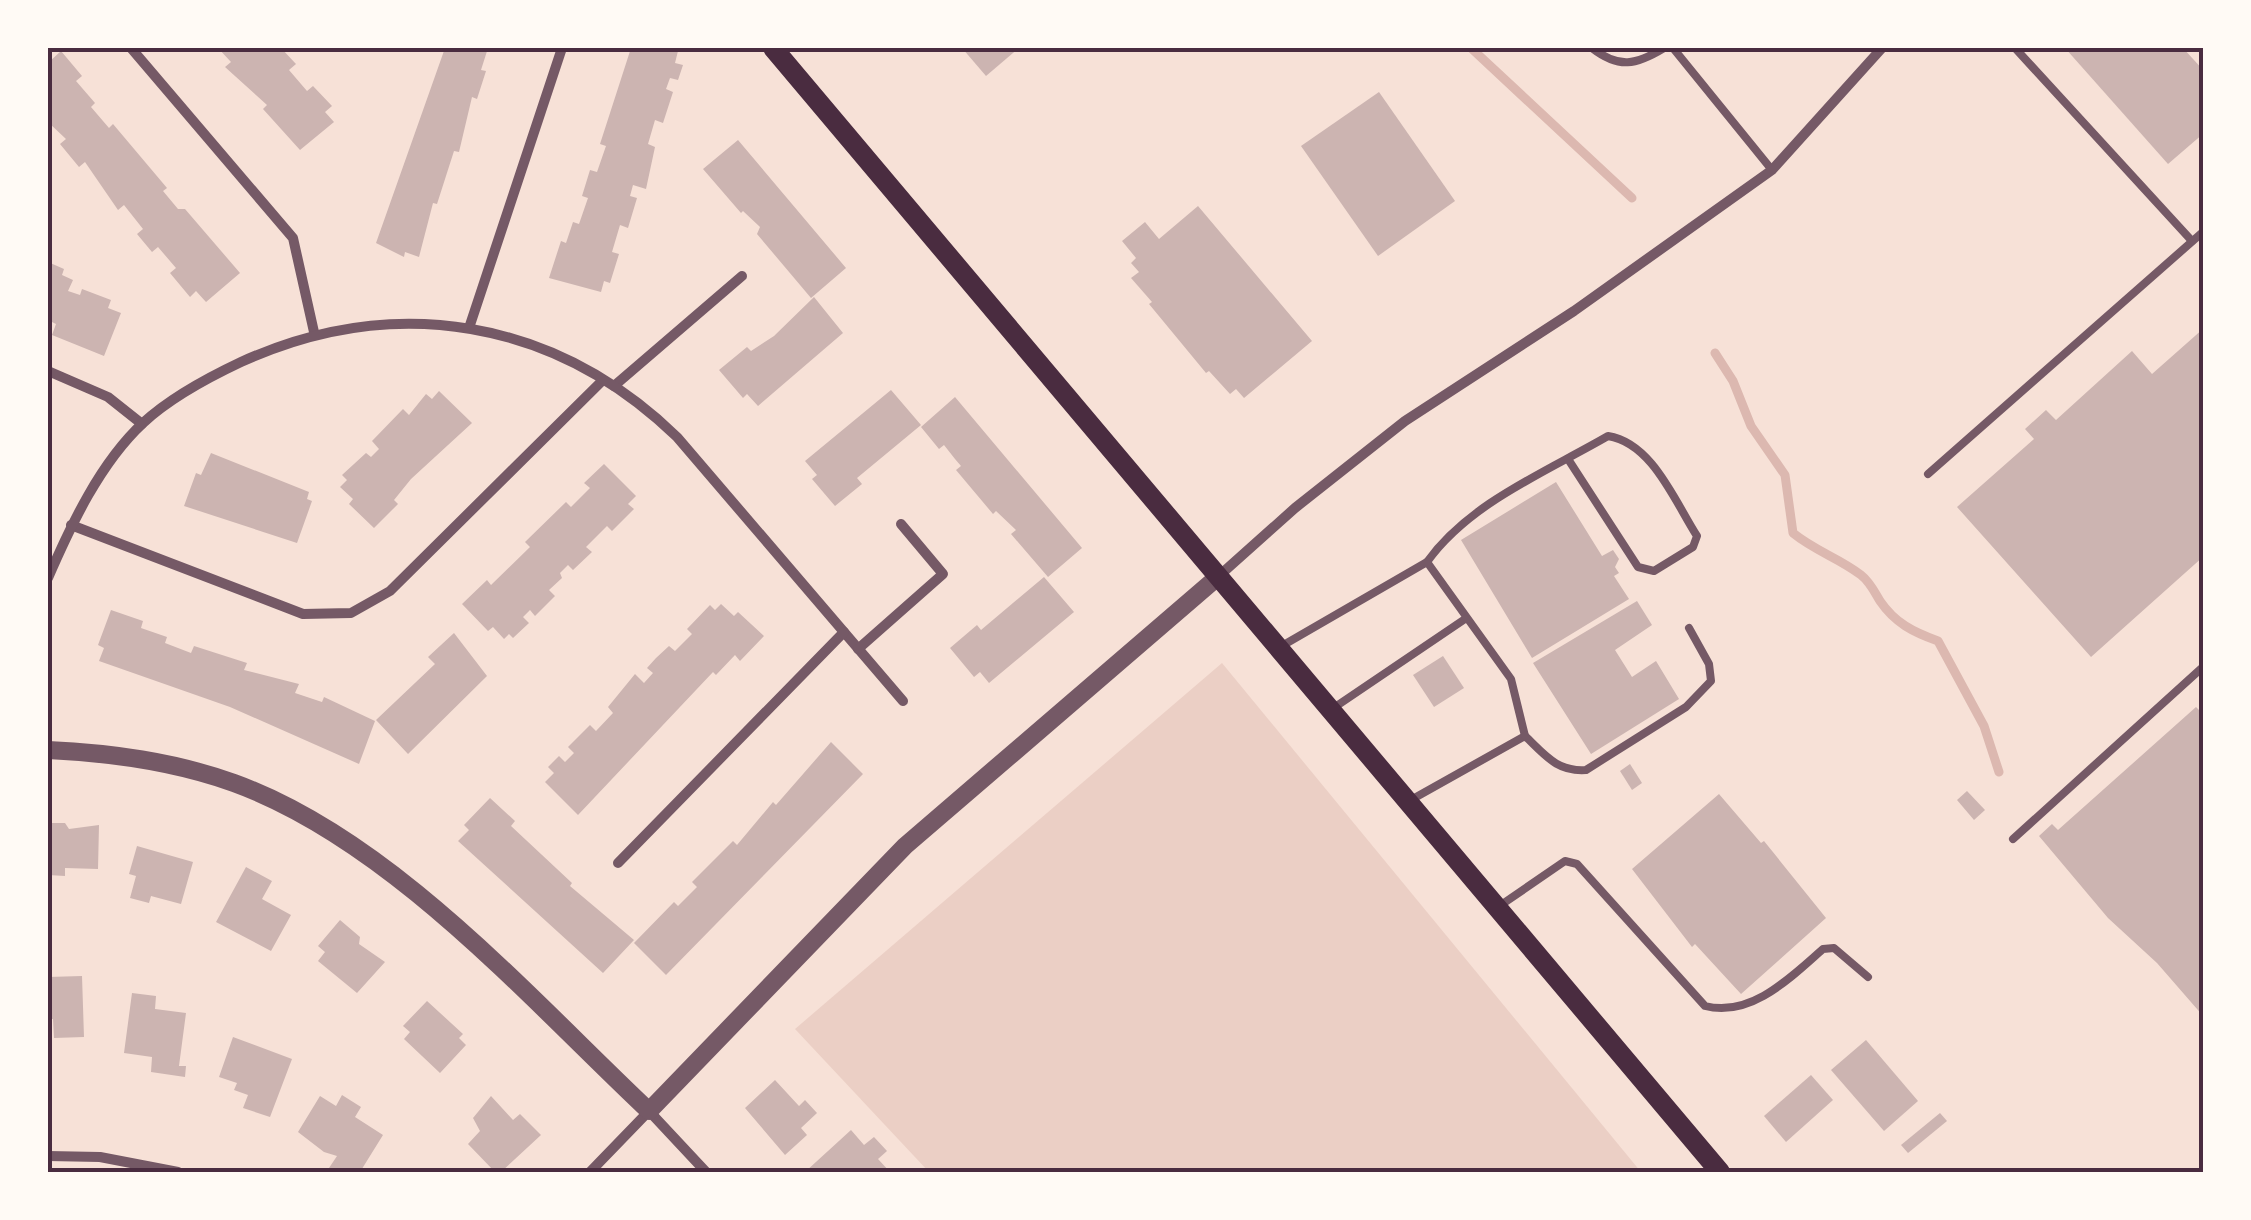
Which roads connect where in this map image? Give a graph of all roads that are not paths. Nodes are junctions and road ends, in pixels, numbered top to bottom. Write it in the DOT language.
graph roads {
  1 [pos="132,48"];
  2 [pos="562,48"];
  3 [pos="773,48"];
  4 [pos="1592,48"];
  5 [pos="1664,48"];
  6 [pos="1673,48"];
  7 [pos="1882,48"];
  8 [pos="2015,48"];
  9 [pos="1772,170"];
  10 [pos="2204,231"];
  11 [pos="2192,241"];
  12 [pos="742,276"];
  13 [pos="469,328"];
  14 [pos="314,332"];
  15 [pos="48,372"];
  16 [pos="603,380"];
  17 [pos="614,386"];
  18 [pos="142,424"];
  19 [pos="1568,459"];
  20 [pos="1928,474"];
  21 [pos="71,524"];
  22 [pos="900,524"];
  23 [pos="1427,562"];
  24 [pos="1220,575"];
  25 [pos="48,578"];
  26 [pos="1465,619"];
  27 [pos="1689,628"];
  28 [pos="844,632"];
  29 [pos="1280,646"];
  30 [pos="858,648"];
  31 [pos="2204,666"];
  32 [pos="903,701"];
  33 [pos="1332,709"];
  34 [pos="1525,736"];
  35 [pos="48,750"];
  36 [pos="1409,801"];
  37 [pos="2013,839"];
  38 [pos="618,864"];
  39 [pos="1498,906"];
  40 [pos="1868,977"];
  41 [pos="649,1111"];
  42 [pos="48,1156"];
  43 [pos="178,1172"];
  44 [pos="590,1172"];
  45 [pos="706,1172"];
  46 [pos="1720,1172"];
  1 -- 14 [label="street"];
  2 -- 13 [label="street"];
  3 -- 24 [label="main road"];
  4 -- 5 [label="lane"];
  6 -- 9 [label="lane"];
  7 -- 9 [label="street"];
  8 -- 11 [label="lane"];
  9 -- 24 [label="street"];
  10 -- 11 [label="lane"];
  11 -- 20 [label="lane"];
  12 -- 17 [label="street"];
  13 -- 14 [label="street"];
  13 -- 16 [label="street"];
  14 -- 18 [label="street"];
  15 -- 18 [label="street"];
  16 -- 17 [label="street"];
  16 -- 21 [label="street"];
  17 -- 28 [label="street"];
  18 -- 21 [label="street"];
  19 -- 19 [label="lane"];
  19 -- 23 [label="lane"];
  21 -- 25 [label="street"];
  22 -- 30 [label="street"];
  23 -- 26 [label="lane"];
  23 -- 29 [label="lane"];
  24 -- 29 [label="main road"];
  24 -- 41 [label="street"];
  26 -- 33 [label="lane"];
  26 -- 34 [label="lane"];
  27 -- 34 [label="lane"];
  28 -- 30 [label="street"];
  28 -- 38 [label="street"];
  29 -- 33 [label="main road"];
  30 -- 32 [label="street"];
  31 -- 37 [label="lane"];
  33 -- 36 [label="main road"];
  34 -- 36 [label="lane"];
  35 -- 41 [label="street"];
  36 -- 39 [label="main road"];
  39 -- 40 [label="lane"];
  39 -- 46 [label="main road"];
  41 -- 44 [label="street"];
  41 -- 45 [label="street"];
  42 -- 43 [label="street"];
}
